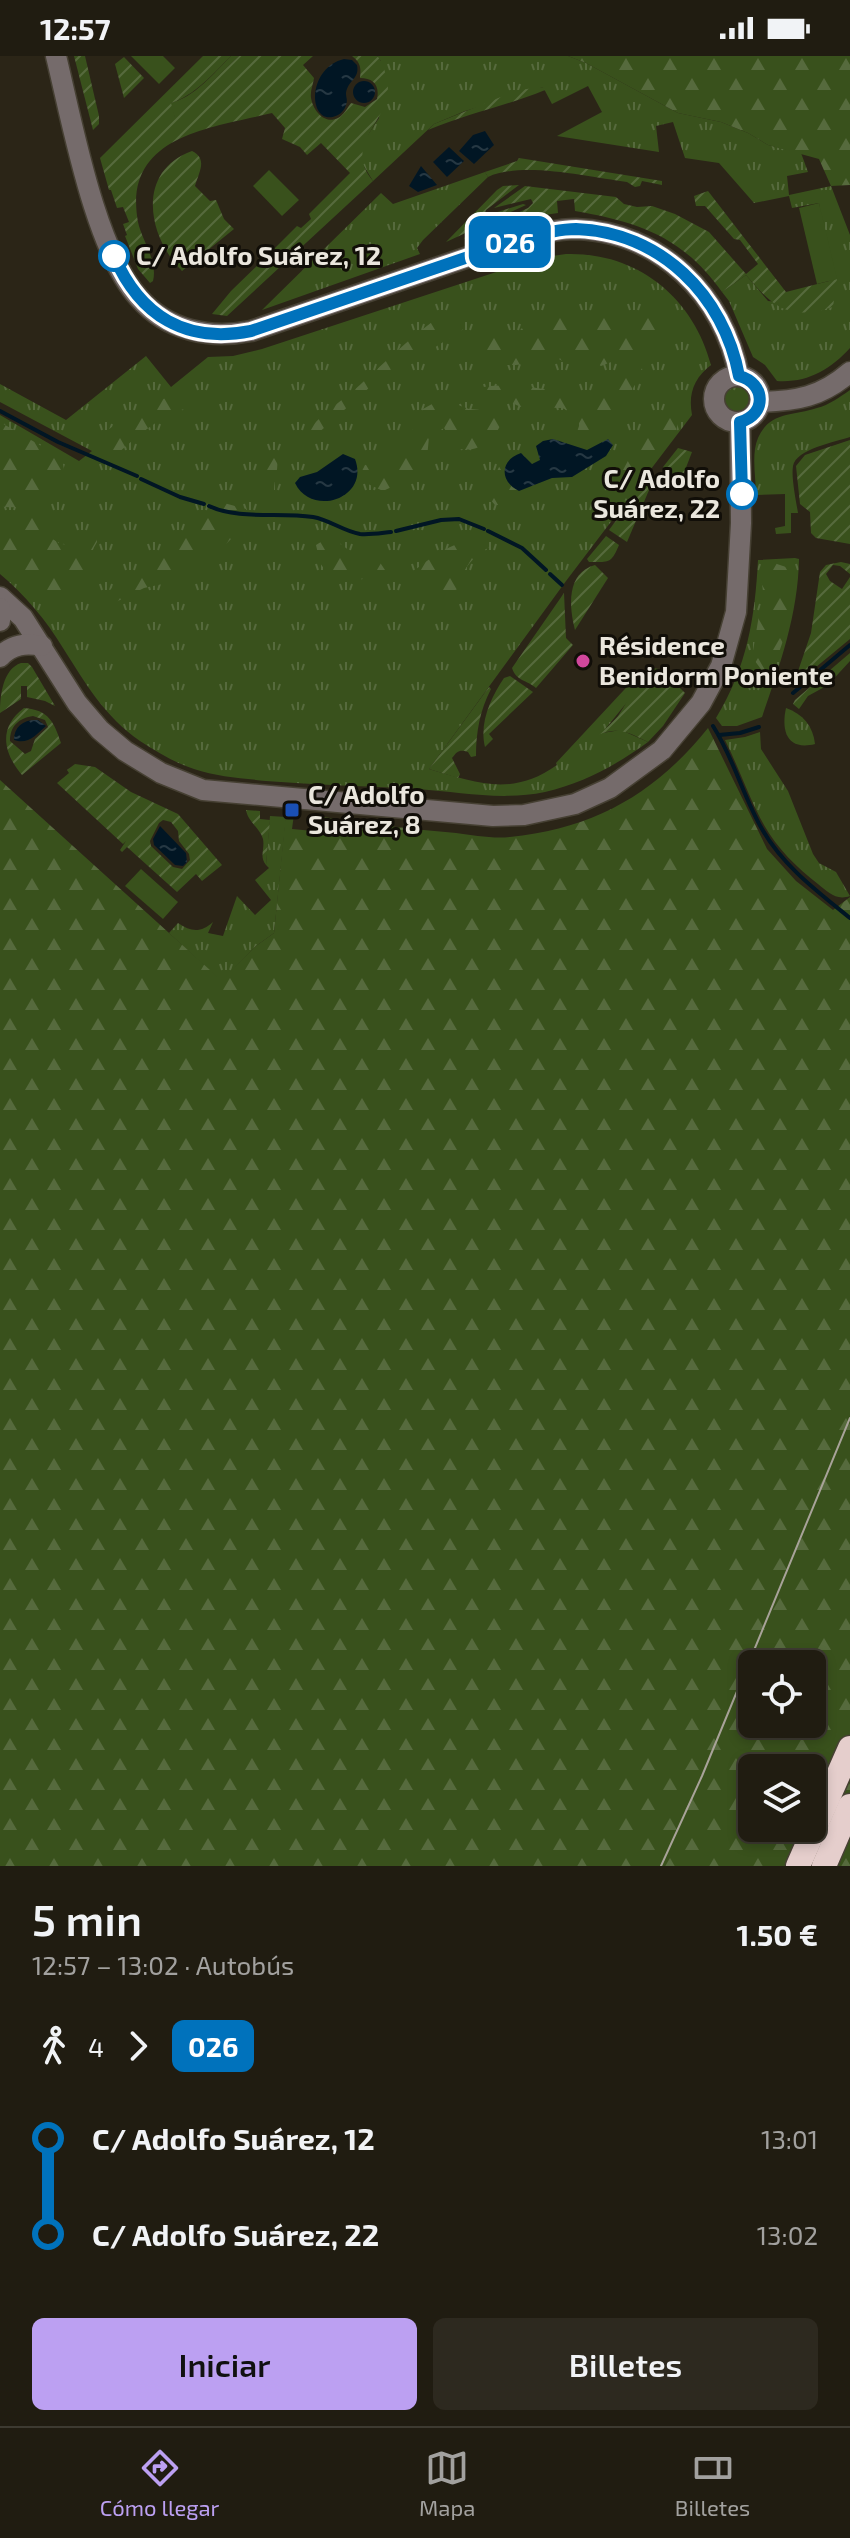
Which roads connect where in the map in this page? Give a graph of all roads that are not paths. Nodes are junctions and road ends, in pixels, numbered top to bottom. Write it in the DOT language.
graph roads {
  1 [pos="56,56"];
  2 [pos="850,372"];
  3 [pos="739,376"];
  4 [pos="760,402"];
  5 [pos="740,422"];
  6 [pos="0,597"];
  7 [pos="0,608"];
  8 [pos="0,621"];
  9 [pos="42,646"];
  10 [pos="0,657"];
  11 [pos="850,1748"];
  12 [pos="850,1806"];
  13 [pos="798,1866"];
  14 [pos="824,1866"];
  1 -- 3 [label="street"];
  2 -- 4 [label="street"];
  3 -- 4 [label="street"];
  3 -- 5 [label="street"];
  4 -- 5 [label="street"];
  5 -- 9 [label="street"];
  6 -- 9 [label="street"];
  7 -- 8 [label="street"];
  9 -- 10 [label="street"];
  11 -- 13 [label="highway"];
  12 -- 14 [label="highway"];
}
